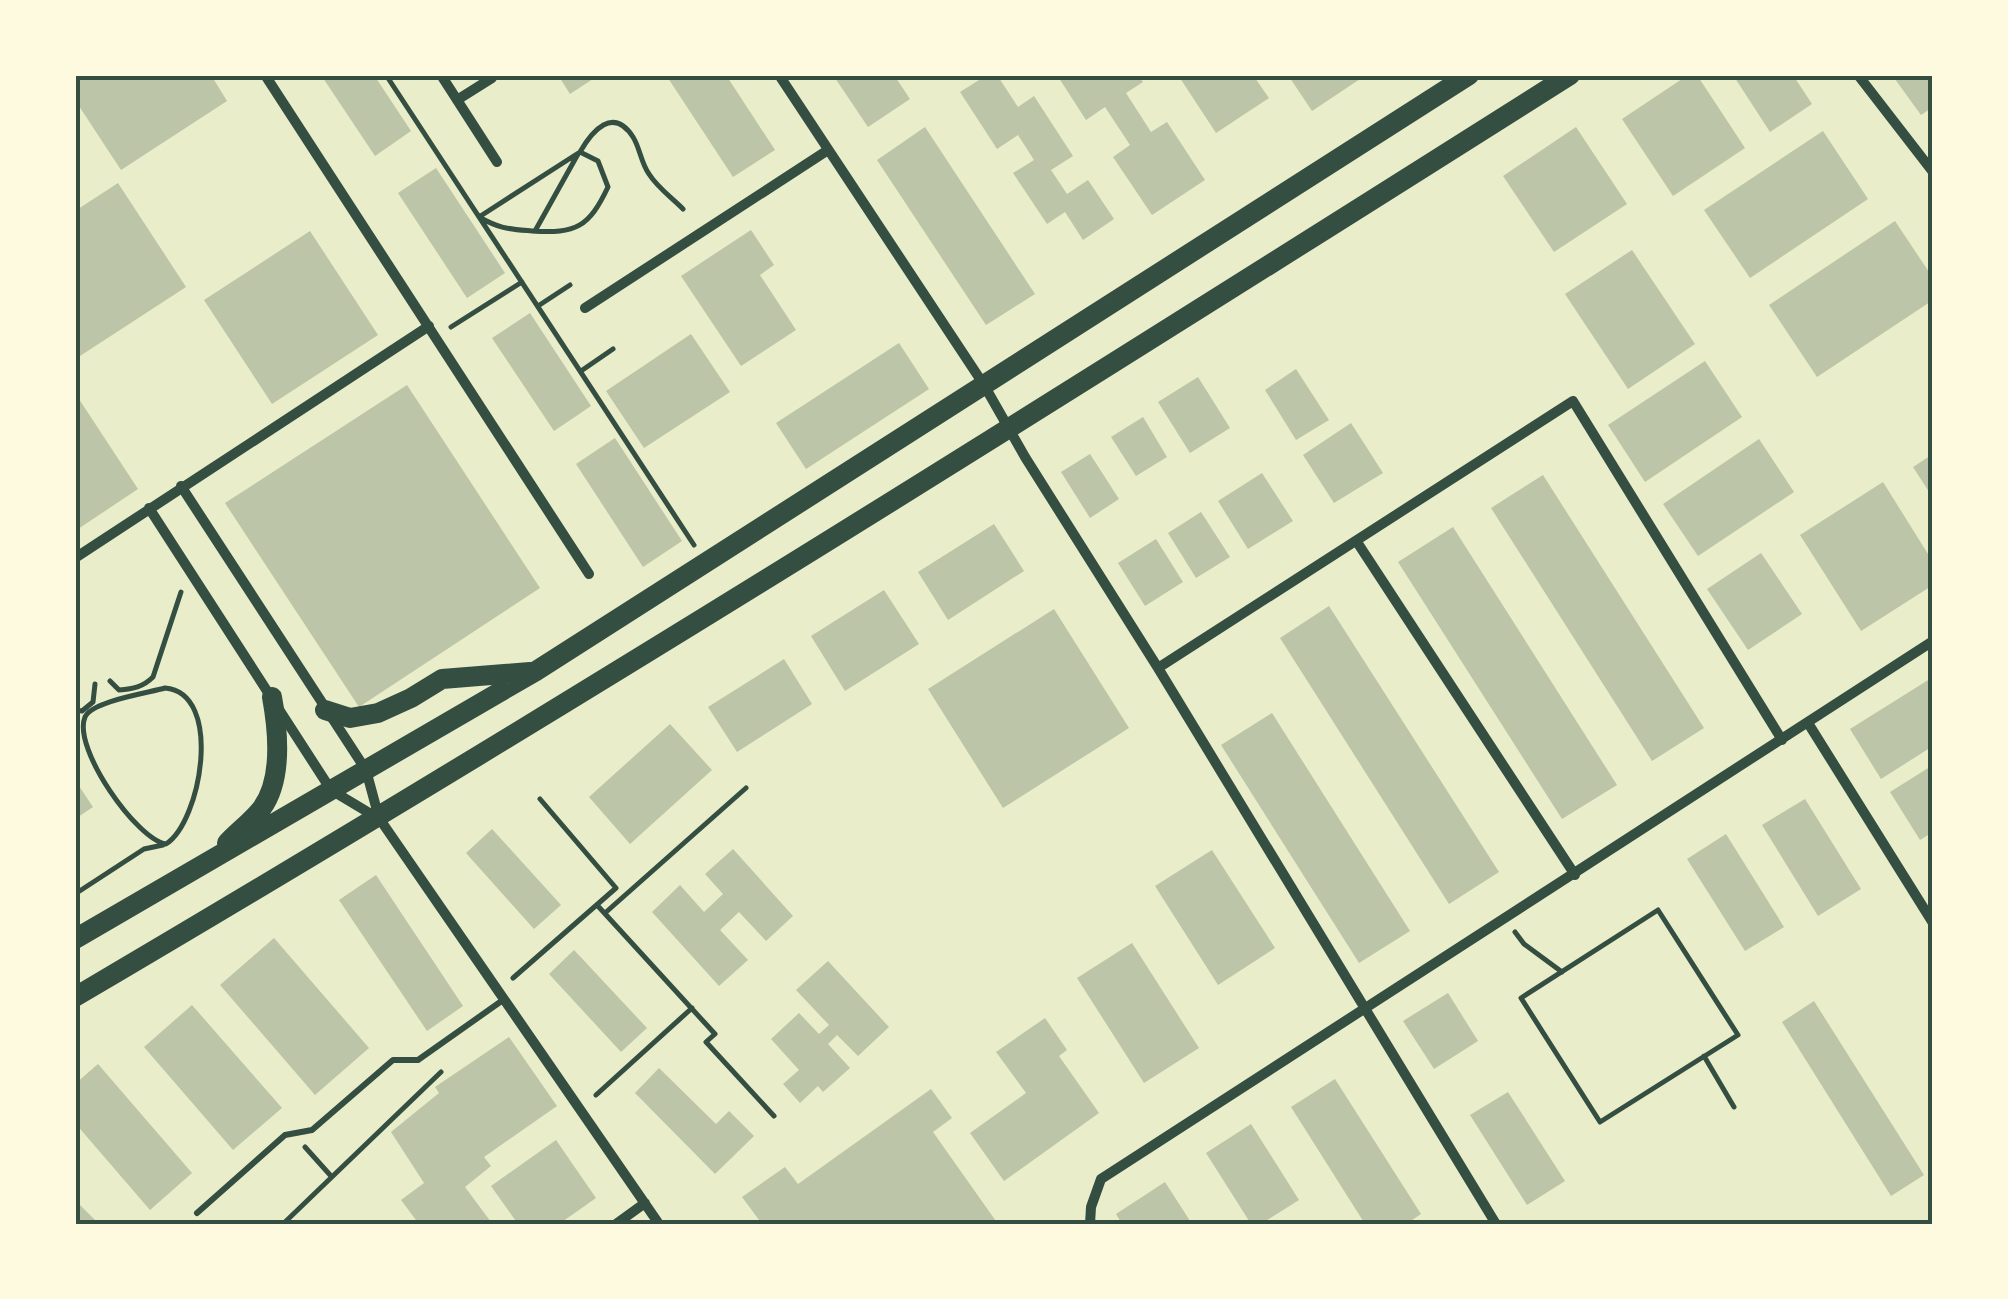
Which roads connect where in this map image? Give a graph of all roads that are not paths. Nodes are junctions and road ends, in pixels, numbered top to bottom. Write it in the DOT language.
graph roads {
  1 [pos="265,75"];
  2 [pos="441,75"];
  3 [pos="490,75"];
  4 [pos="780,75"];
  5 [pos="1469,75"];
  6 [pos="1570,75"];
  7 [pos="1858,75"];
  8 [pos="458,100"];
  9 [pos="828,150"];
  10 [pos="498,162"];
  11 [pos="1933,172"];
  12 [pos="585,308"];
  13 [pos="429,326"];
  14 [pos="984,385"];
  15 [pos="1011,428"];
  16 [pos="181,486"];
  17 [pos="148,508"];
  18 [pos="1357,542"];
  19 [pos="75,558"];
  20 [pos="589,574"];
  21 [pos="1933,640"];
  22 [pos="1158,668"];
  23 [pos="536,671"];
  24 [pos="272,697"];
  25 [pos="325,710"];
  26 [pos="1808,723"];
  27 [pos="1782,740"];
  28 [pos="366,770"];
  29 [pos="331,790"];
  30 [pos="379,818"];
  31 [pos="208,862"];
  32 [pos="1574,875"];
  33 [pos="1933,923"];
  34 [pos="75,939"];
  35 [pos="75,997"];
  36 [pos="504,1000"];
  37 [pos="1364,1009"];
  38 [pos="645,1204"];
  39 [pos="197,1212"];
  40 [pos="616,1224"];
  41 [pos="660,1224"];
  42 [pos="1090,1224"];
  43 [pos="1496,1224"];
  1 -- 13 [label="street"];
  2 -- 8 [label="street"];
  3 -- 8 [label="street"];
  4 -- 9 [label="street"];
  5 -- 14 [label="main road"];
  6 -- 15 [label="main road"];
  7 -- 11 [label="street"];
  8 -- 10 [label="street"];
  9 -- 12 [label="street"];
  9 -- 14 [label="street"];
  13 -- 16 [label="street"];
  13 -- 20 [label="street"];
  14 -- 15 [label="street"];
  14 -- 23 [label="main road"];
  15 -- 22 [label="street"];
  15 -- 30 [label="main road"];
  16 -- 17 [label="street"];
  16 -- 25 [label="street"];
  17 -- 19 [label="street"];
  17 -- 24 [label="street"];
  18 -- 22 [label="street"];
  18 -- 27 [label="street"];
  18 -- 32 [label="street"];
  21 -- 26 [label="street"];
  22 -- 37 [label="street"];
  23 -- 25 [label="main road"];
  23 -- 28 [label="main road"];
  24 -- 29 [label="street"];
  24 -- 31 [label="main road"];
  25 -- 28 [label="street"];
  26 -- 27 [label="street"];
  26 -- 33 [label="street"];
  27 -- 32 [label="street"];
  28 -- 29 [label="main road"];
  28 -- 30 [label="street"];
  29 -- 30 [label="street"];
  29 -- 31 [label="main road"];
  30 -- 35 [label="main road"];
  30 -- 36 [label="street"];
  31 -- 34 [label="main road"];
  32 -- 37 [label="street"];
  36 -- 38 [label="street"];
  36 -- 39 [label="lane"];
  37 -- 42 [label="street"];
  37 -- 43 [label="street"];
  38 -- 40 [label="street"];
  38 -- 41 [label="street"];
}
